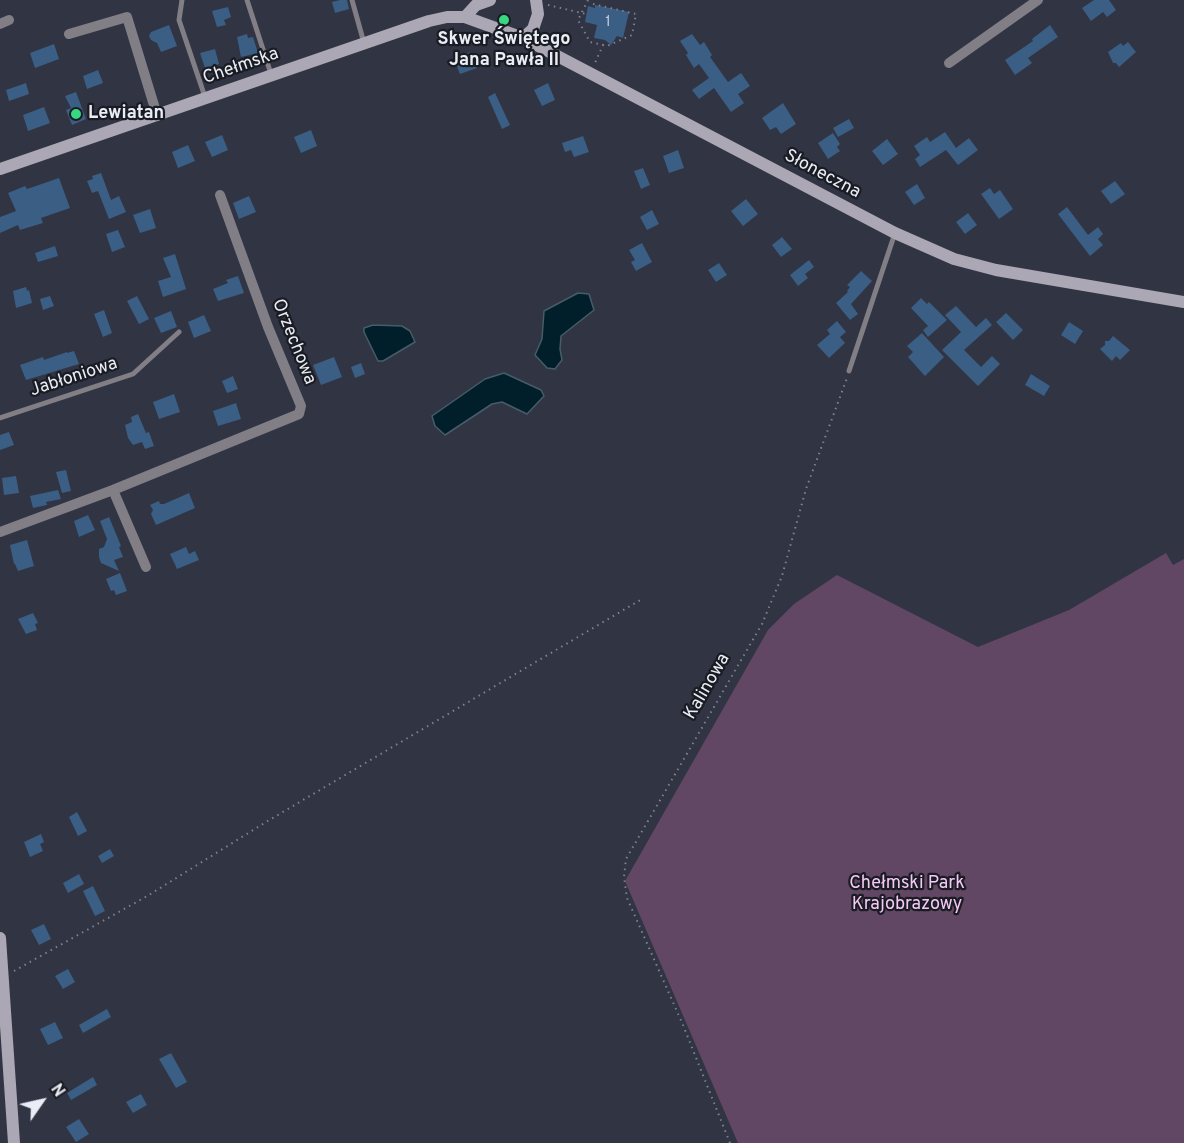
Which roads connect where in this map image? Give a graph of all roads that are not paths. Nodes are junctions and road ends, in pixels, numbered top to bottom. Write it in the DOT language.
graph roads {
  1 [pos="182,0"];
  2 [pos="247,0"];
  3 [pos="352,0"];
  4 [pos="490,0"];
  5 [pos="1038,0"];
  6 [pos="541,3"];
  7 [pos="465,17"];
  8 [pos="69,34"];
  9 [pos="522,39"];
  10 [pos="364,44"];
  11 [pos="949,63"];
  12 [pos="272,75"];
  13 [pos="206,98"];
  14 [pos="157,115"];
  15 [pos="0,169"];
  16 [pos="220,195"];
  17 [pos="895,233"];
  18 [pos="1184,302"];
  19 [pos="178,332"];
  20 [pos="849,371"];
  21 [pos="0,418"];
  22 [pos="113,490"];
  23 [pos="0,532"];
  24 [pos="146,567"];
  25 [pos="0,938"];
  26 [pos="14,1143"];
  1 -- 13 [label="lane"];
  2 -- 12 [label="lane"];
  3 -- 10 [label="lane"];
  4 -- 7 [label="main road, Chełmska"];
  5 -- 11 [label="street"];
  6 -- 9 [label="main road"];
  7 -- 9 [label="main road, Słoneczna"];
  7 -- 10 [label="main road, Chełmska"];
  8 -- 14 [label="street"];
  9 -- 17 [label="main road, Słoneczna"];
  10 -- 12 [label="main road, Chełmska"];
  12 -- 13 [label="main road, Chełmska"];
  13 -- 14 [label="main road, Chełmska"];
  14 -- 15 [label="main road, Chełmska"];
  16 -- 22 [label="street, Orzechowa"];
  17 -- 18 [label="main road, Słoneczna"];
  17 -- 20 [label="lane"];
  19 -- 21 [label="lane, Jabłoniowa"];
  22 -- 23 [label="street, Orzechowa"];
  22 -- 24 [label="street"];
  25 -- 26 [label="main road"];
}
